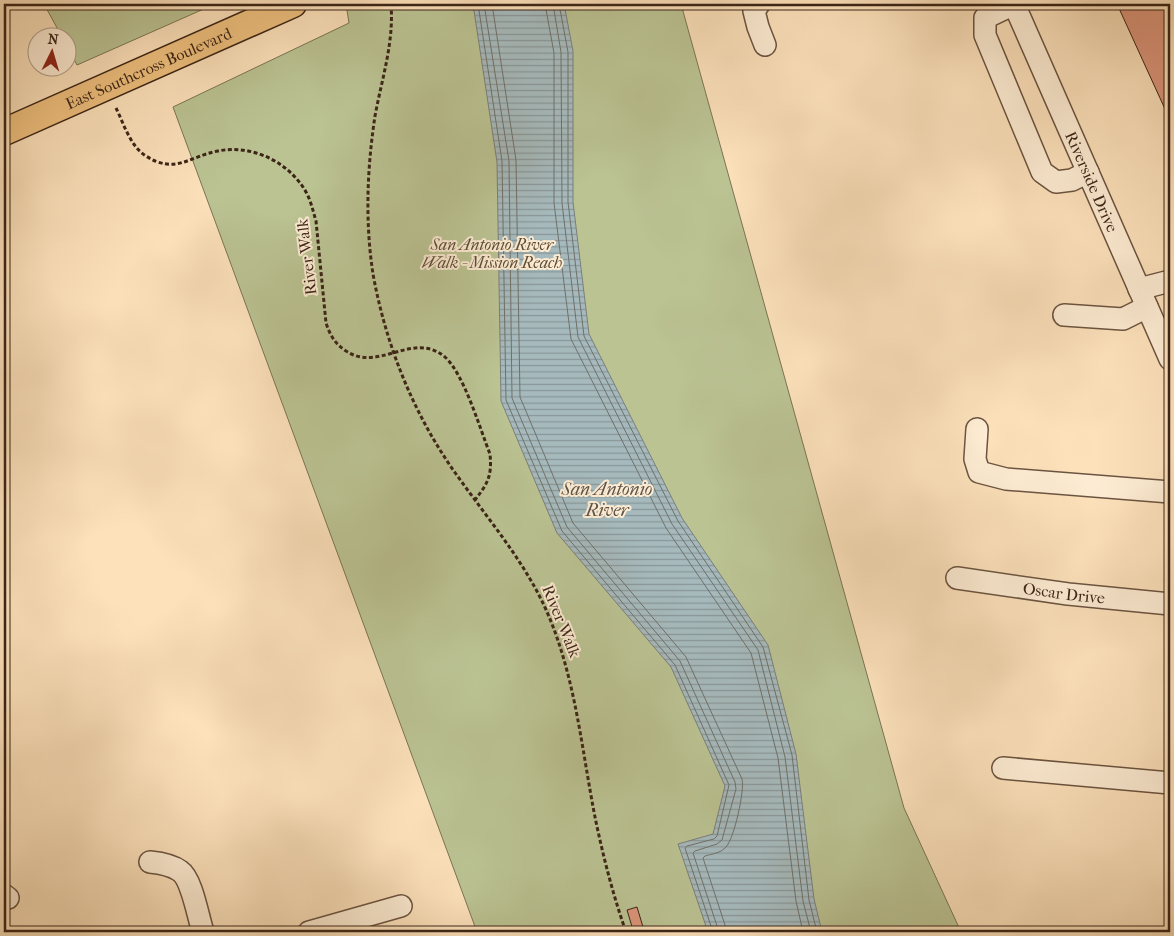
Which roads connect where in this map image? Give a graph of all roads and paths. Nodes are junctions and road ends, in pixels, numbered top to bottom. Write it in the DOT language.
graph roads {
  1 [pos="293,4"];
  2 [pos="390,4"];
  3 [pos="759,4"];
  4 [pos="1014,4"];
  5 [pos="765,45"];
  6 [pos="116,108"];
  7 [pos="4,132"];
  8 [pos="1088,172"];
  9 [pos="1170,281"];
  10 [pos="1143,298"];
  11 [pos="1064,315"];
  12 [pos="393,352"];
  13 [pos="1170,360"];
  14 [pos="977,429"];
  15 [pos="1170,492"];
  16 [pos="475,500"];
  17 [pos="958,578"];
  18 [pos="1170,604"];
  19 [pos="1003,768"];
  20 [pos="1170,783"];
  21 [pos="150,862"];
  22 [pos="402,906"];
  23 [pos="203,932"];
  24 [pos="309,932"];
  25 [pos="626,932"];
  1 -- 7 [label="main road, East Southcross Boulevard"];
  2 -- 12 [label="path, River Walk"];
  3 -- 5 [label="street"];
  4 -- 8 [label="street, Riverside Drive"];
  4 -- 8 [label="street"];
  6 -- 12 [label="path, River Walk"];
  8 -- 10 [label="street, Riverside Drive"];
  9 -- 10 [label="street"];
  10 -- 11 [label="street"];
  10 -- 13 [label="street, Riverside Drive"];
  12 -- 16 [label="path, River Walk"];
  12 -- 16 [label="path"];
  14 -- 15 [label="street"];
  16 -- 25 [label="path, River Walk"];
  17 -- 18 [label="street, Oscar Drive"];
  19 -- 20 [label="street"];
  21 -- 23 [label="street"];
  22 -- 24 [label="street"];
}
